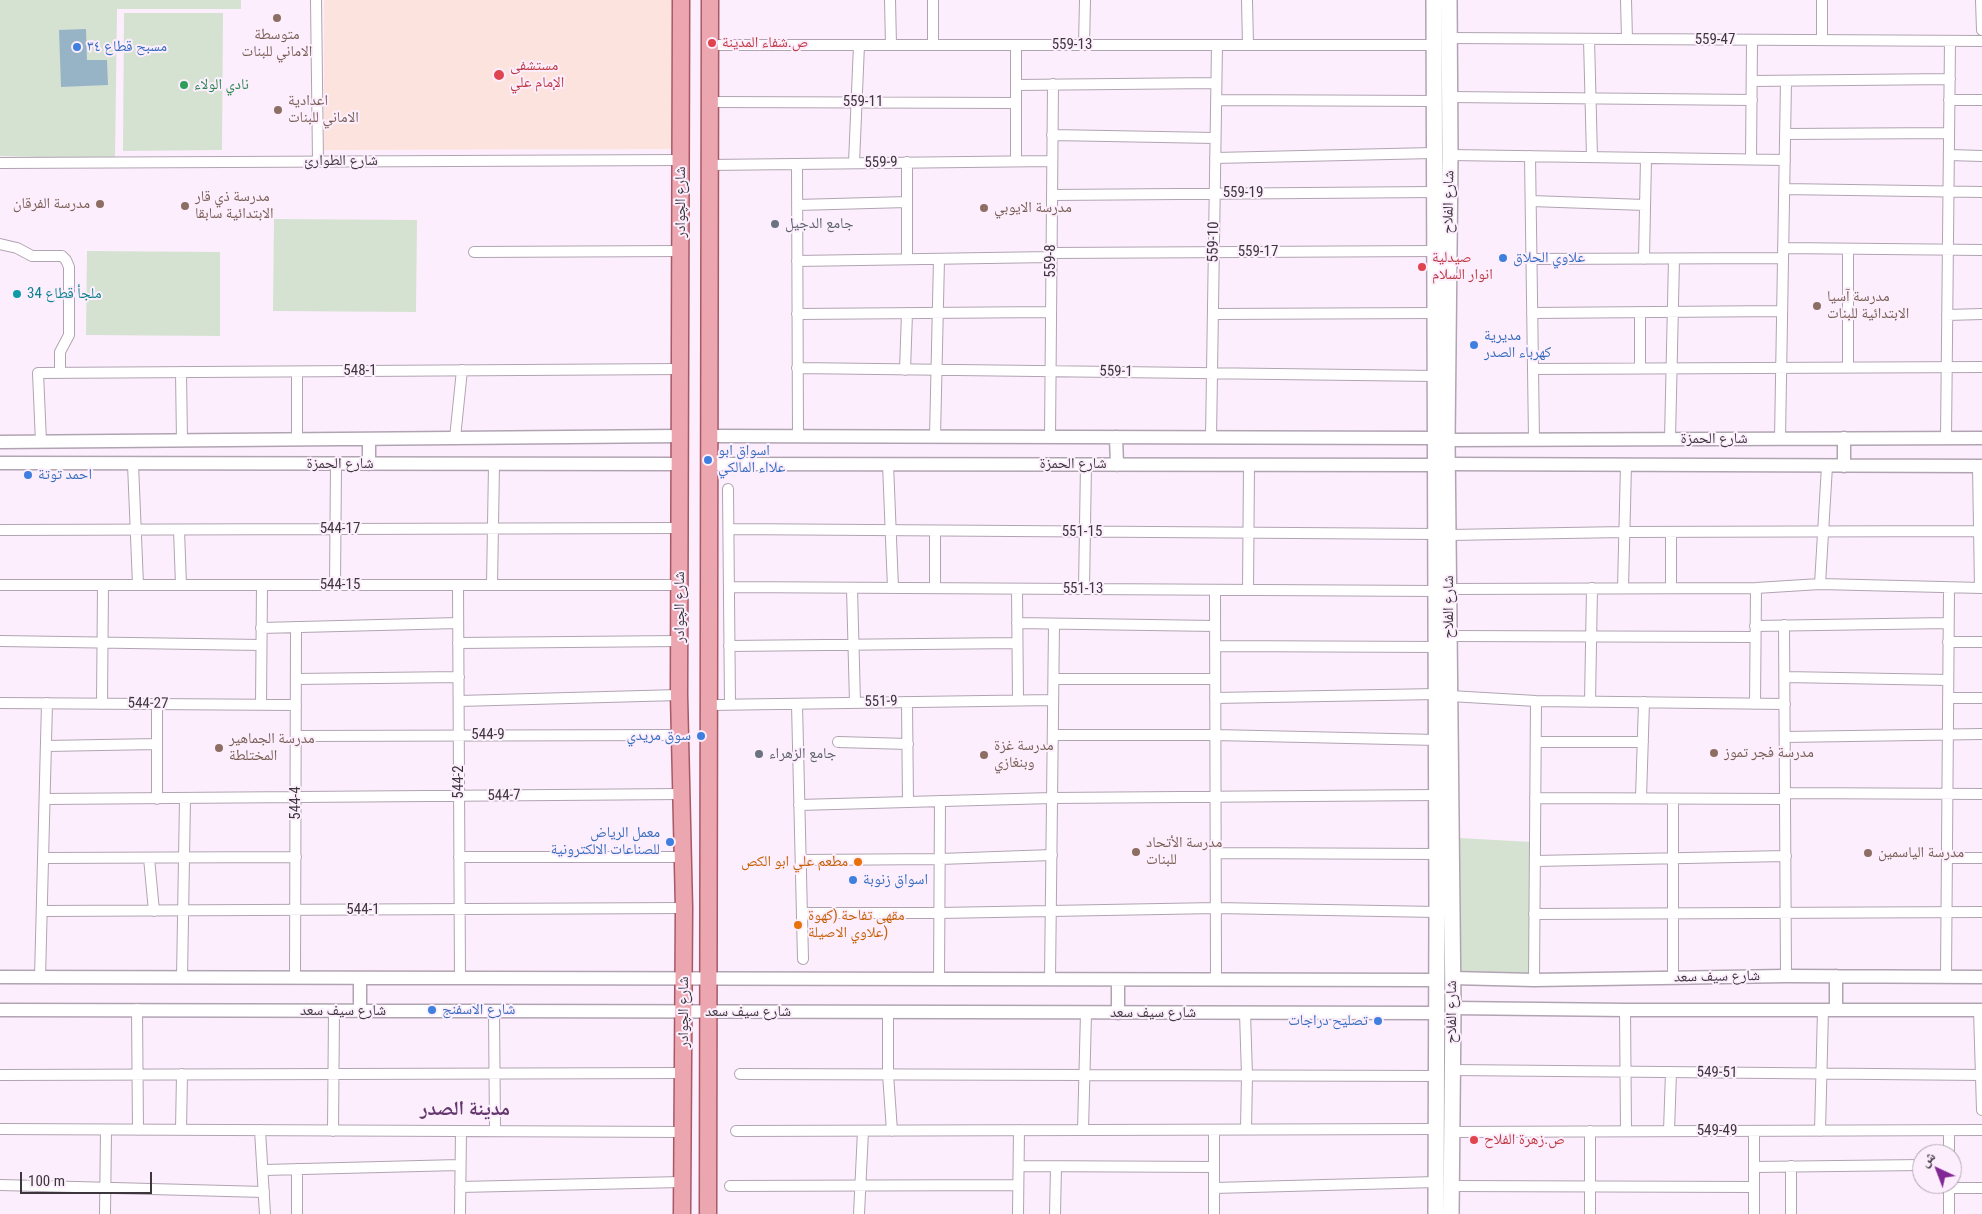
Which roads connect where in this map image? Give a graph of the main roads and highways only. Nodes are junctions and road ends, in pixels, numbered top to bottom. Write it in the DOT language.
graph roads {
  1 [pos="681,0"];
  2 [pos="710,0"];
  3 [pos="1434,0"];
  4 [pos="1449,0"];
  5 [pos="681,232"];
  6 [pos="709,233"];
  7 [pos="1441,439"];
  8 [pos="1442,590"];
  9 [pos="1443,695"];
  10 [pos="1444,1130"];
  11 [pos="682,1214"];
  12 [pos="708,1214"];
  13 [pos="1436,1214"];
  14 [pos="1451,1214"];
  1 -- 5 [label="main road, شارع الچوادر"];
  2 -- 6 [label="main road, شارع الچوادر"];
  3 -- 7 [label="main road, شارع الفلاح"];
  4 -- 7 [label="main road, شارع الفلاح"];
  5 -- 6 [label="main road"];
  5 -- 11 [label="main road, شارع الچوادر"];
  6 -- 12 [label="main road, شارع الچوادر"];
  7 -- 8 [label="main road, شارع الفلاح"];
  8 -- 9 [label="main road, شارع الفلاح"];
  8 -- 9 [label="main road, شارع الفلاح"];
  9 -- 10 [label="main road, شارع الفلاح"];
  9 -- 10 [label="main road, شارع الفلاح"];
  10 -- 13 [label="main road, شارع الفلاح"];
  10 -- 14 [label="main road, شارع الفلاح"];
}
